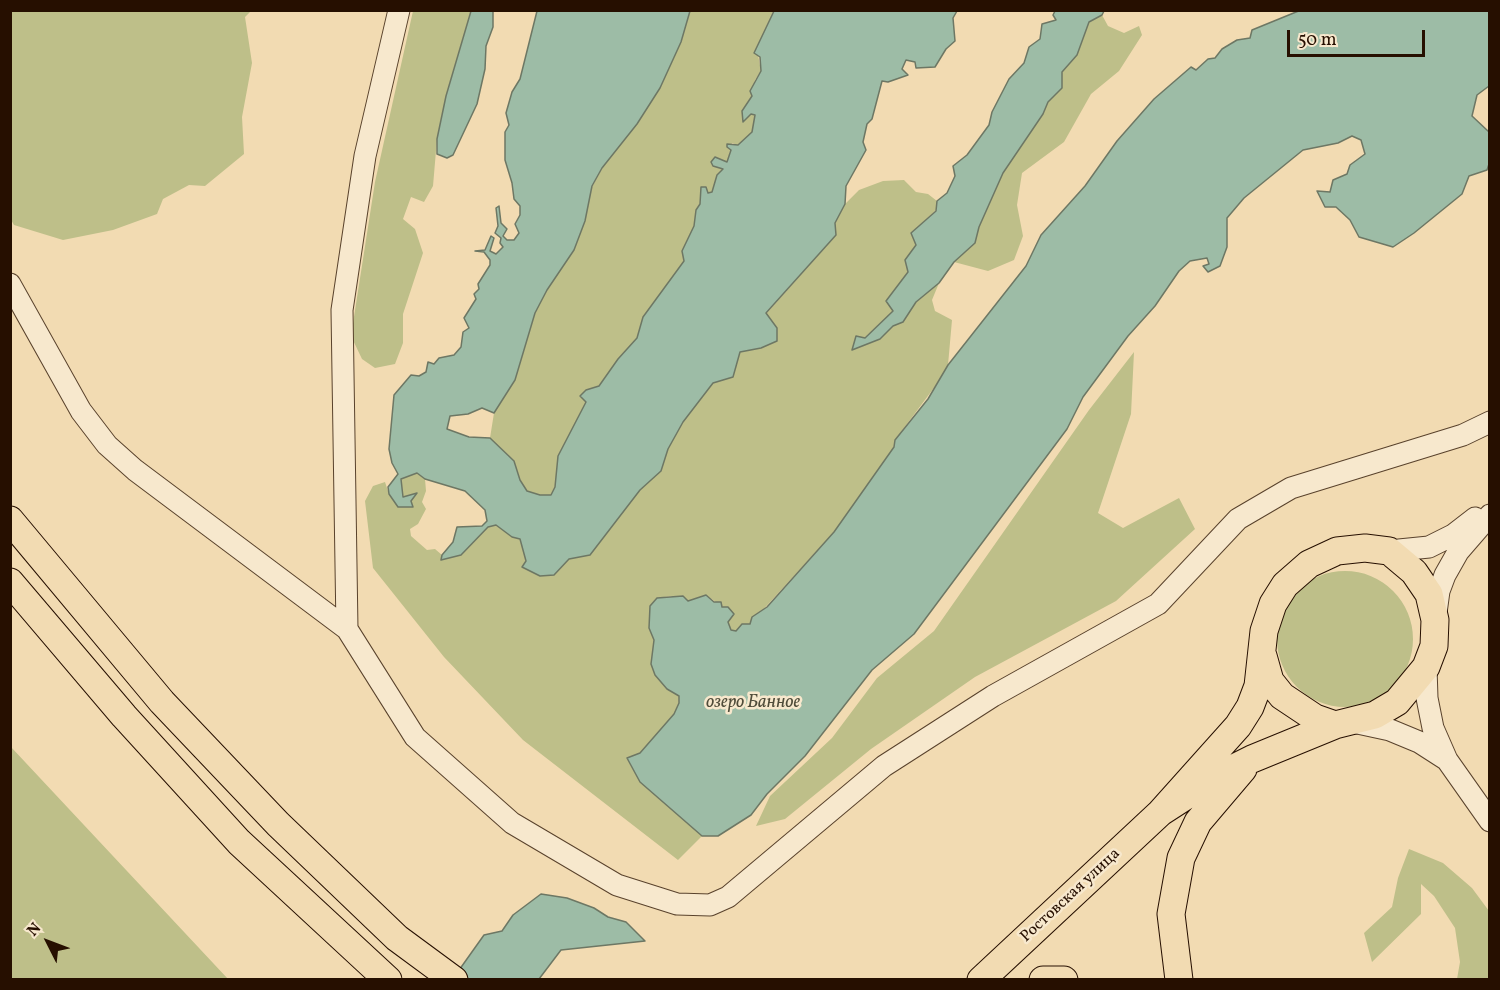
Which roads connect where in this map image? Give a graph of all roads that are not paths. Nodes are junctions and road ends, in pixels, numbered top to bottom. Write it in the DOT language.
graph roads {
  1 [pos="399,10"];
  2 [pos="10,284"];
  3 [pos="1490,422"];
  4 [pos="1490,507"];
  5 [pos="1490,515"];
  6 [pos="10,520"];
  7 [pos="1389,551"];
  8 [pos="10,582"];
  9 [pos="1435,620"];
  10 [pos="347,629"];
  11 [pos="1263,655"];
  12 [pos="1426,667"];
  13 [pos="1344,723"];
  14 [pos="1252,759"];
  15 [pos="1447,760"];
  16 [pos="1161,812"];
  17 [pos="1490,821"];
  18 [pos="379,973"];
  19 [pos="454,980"];
  20 [pos="981,980"];
  21 [pos="1043,980"];
  22 [pos="1064,980"];
  23 [pos="1179,980"];
  1 -- 10 [label="street"];
  2 -- 10 [label="street"];
  3 -- 10 [label="street"];
  4 -- 7 [label="street"];
  5 -- 9 [label="street"];
  6 -- 19 [label="main road"];
  7 -- 9 [label="main road"];
  7 -- 11 [label="main road"];
  8 -- 18 [label="main road"];
  9 -- 12 [label="main road"];
  11 -- 13 [label="main road"];
  11 -- 16 [label="main road"];
  12 -- 13 [label="main road"];
  12 -- 15 [label="street"];
  13 -- 14 [label="main road"];
  13 -- 15 [label="street"];
  14 -- 16 [label="main road"];
  14 -- 23 [label="main road"];
  15 -- 17 [label="street"];
  16 -- 20 [label="main road, Ростовская улица"];
  21 -- 22 [label="main road"];
}
